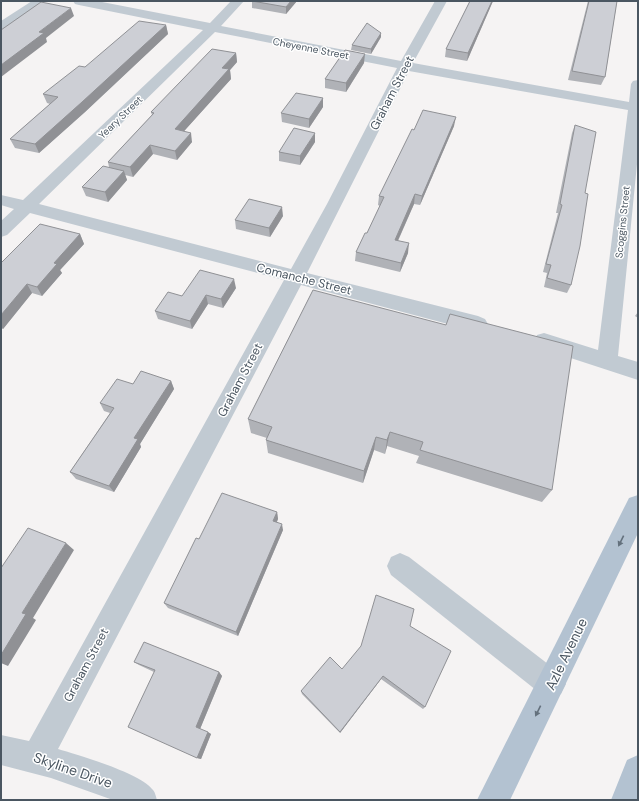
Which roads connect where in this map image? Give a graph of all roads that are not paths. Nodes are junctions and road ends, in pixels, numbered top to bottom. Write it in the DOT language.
graph roads {
  1 [pos="40,1"];
  2 [pos="78,1"];
  3 [pos="238,1"];
  4 [pos="441,1"];
  5 [pos="1,28"];
  6 [pos="211,29"];
  7 [pos="405,66"];
  8 [pos="638,84"];
  9 [pos="637,108"];
  10 [pos="1,200"];
  11 [pos="26,206"];
  12 [pos="1,231"];
  13 [pos="296,277"];
  14 [pos="493,328"];
  15 [pos="531,337"];
  16 [pos="607,360"];
  17 [pos="638,371"];
  18 [pos="638,506"];
  19 [pos="400,566"];
  20 [pos="552,684"];
  21 [pos="1,750"];
  22 [pos="37,757"];
  23 [pos="638,771"];
  24 [pos="135,798"];
  25 [pos="493,800"];
  26 [pos="627,800"];
  1 -- 5 [label="street"];
  2 -- 6 [label="street, Cheyenne Street"];
  3 -- 6 [label="street, Yeary Street"];
  4 -- 7 [label="street, Graham Street"];
  6 -- 7 [label="street, Cheyenne Street"];
  6 -- 11 [label="street, Yeary Street"];
  7 -- 9 [label="street, Cheyenne Street"];
  7 -- 13 [label="street, Graham Street"];
  8 -- 9 [label="street, Scoggins Street"];
  9 -- 16 [label="street, Scoggins Street"];
  10 -- 11 [label="street, Comanche Street"];
  11 -- 12 [label="street, Yeary Street"];
  11 -- 13 [label="street, Comanche Street"];
  13 -- 14 [label="street, Comanche Street"];
  13 -- 22 [label="street, Graham Street"];
  15 -- 16 [label="street"];
  16 -- 17 [label="street"];
  18 -- 20 [label="main road, Azle Avenue, one-way"];
  19 -- 20 [label="street"];
  20 -- 25 [label="main road, Azle Avenue, one-way"];
  21 -- 22 [label="street, Skyline Drive"];
  22 -- 24 [label="street, Skyline Drive"];
  23 -- 26 [label="main road"];
}
